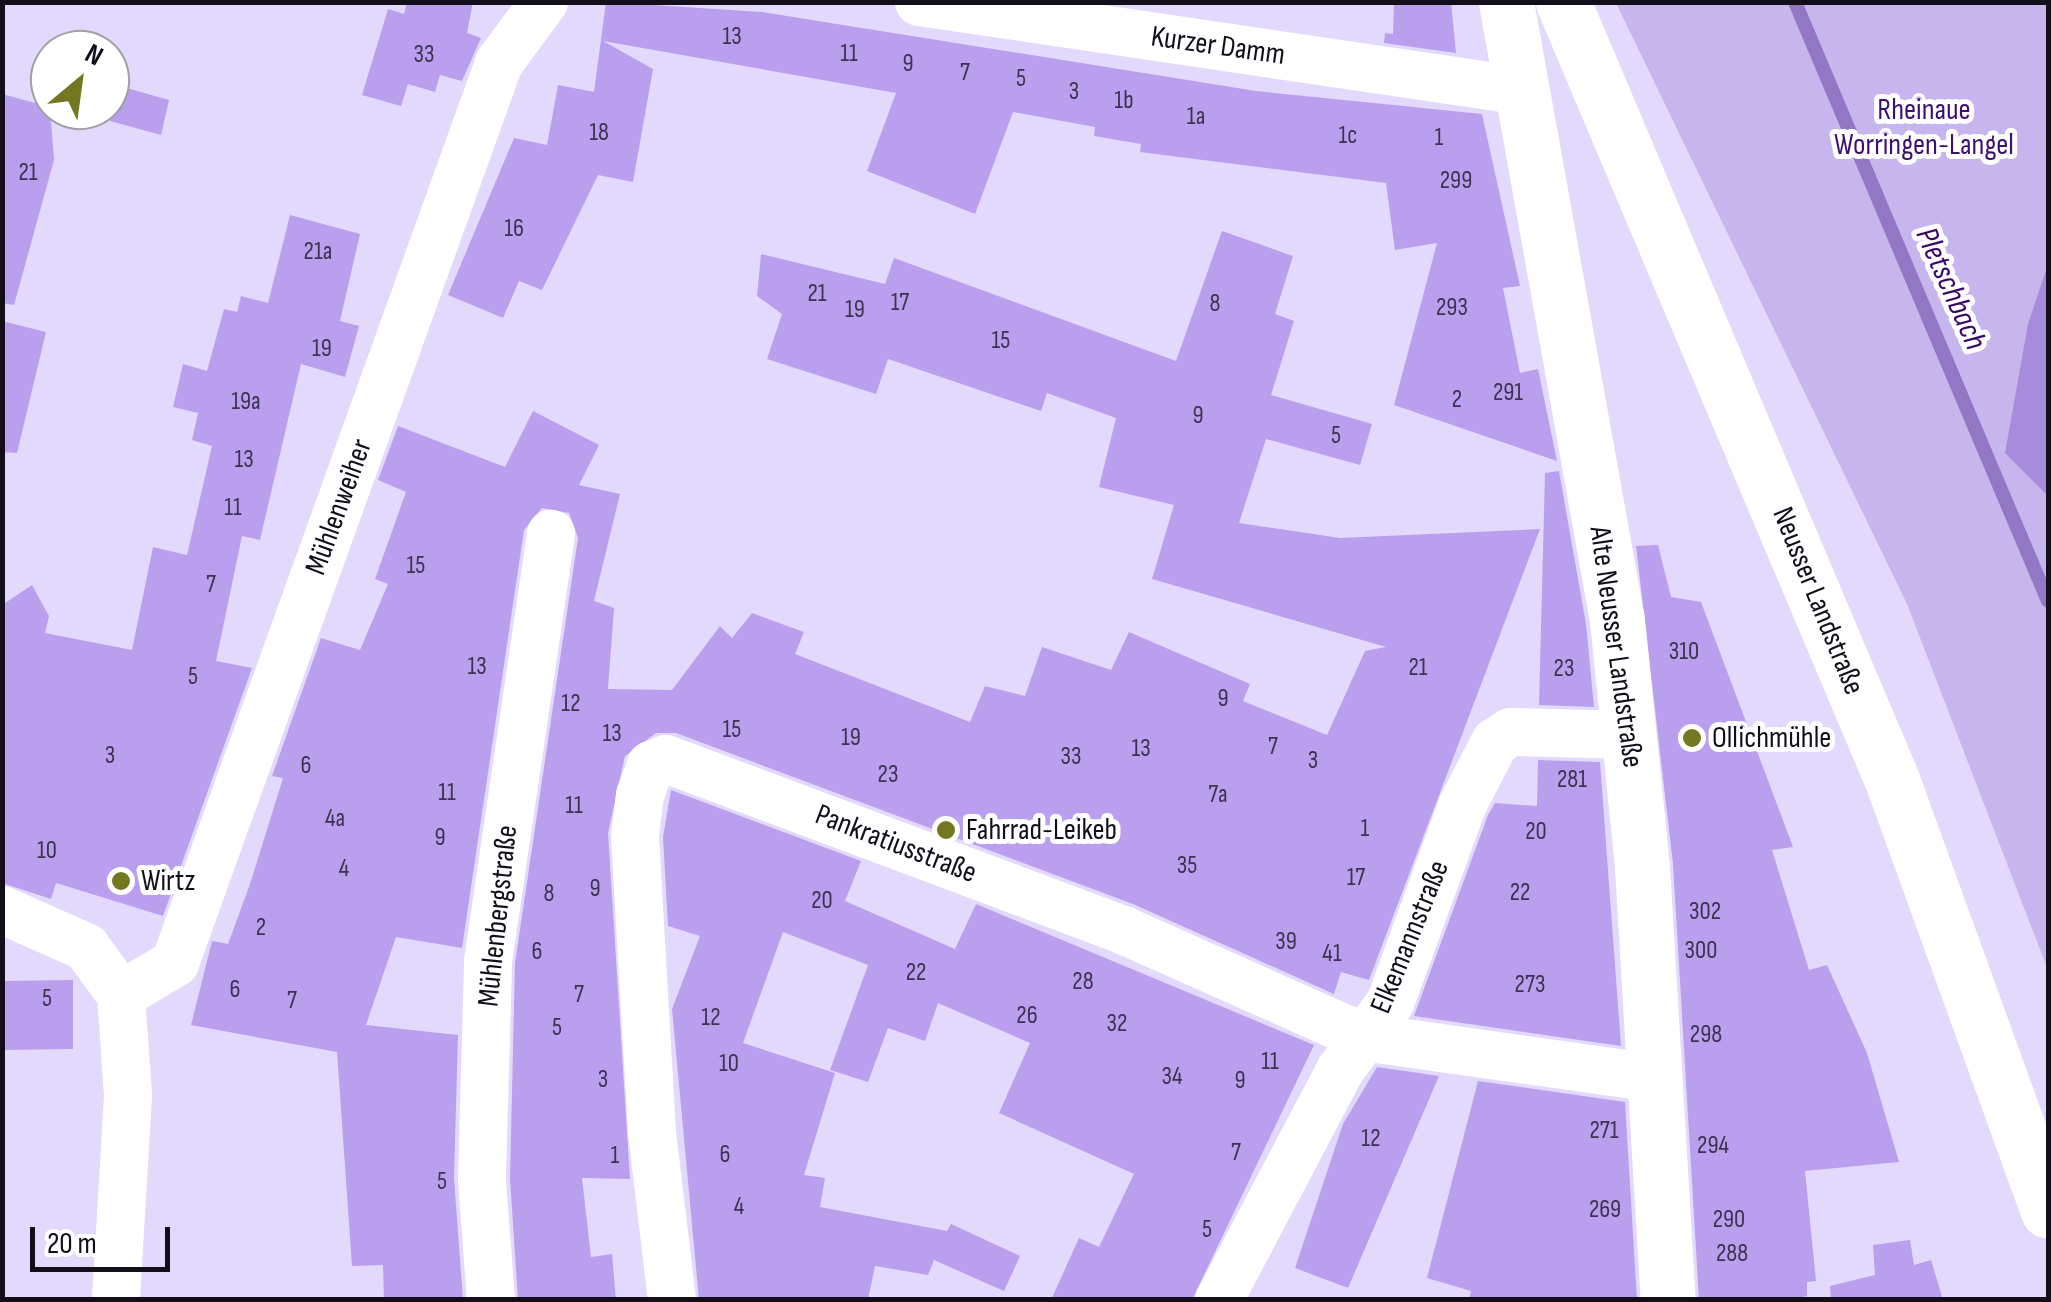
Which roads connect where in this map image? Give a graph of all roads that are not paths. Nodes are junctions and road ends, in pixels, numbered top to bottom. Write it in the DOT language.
graph roads {
  1 [pos="544,2"];
  2 [pos="920,2"];
  3 [pos="1506,2"];
  4 [pos="1563,2"];
  5 [pos="1517,90"];
  6 [pos="551,534"];
  7 [pos="1630,735"];
  8 [pos="2,910"];
  9 [pos="121,995"];
  10 [pos="1363,1037"];
  11 [pos="1654,1078"];
  12 [pos="2048,1210"];
  13 [pos="116,1300"];
  14 [pos="491,1300"];
  15 [pos="672,1300"];
  16 [pos="1219,1300"];
  17 [pos="1668,1300"];
  1 -- 9 [label="street, Mühlenweiher"];
  2 -- 5 [label="street, Kurzer Damm"];
  3 -- 5 [label="main road, Alte Neusser Landstraße"];
  4 -- 12 [label="main road, Neusser Landstraße"];
  5 -- 7 [label="main road, Alte Neusser Landstraße"];
  6 -- 14 [label="street, Mühlenbergstraße"];
  7 -- 10 [label="street, Elkemannstraße"];
  7 -- 11 [label="main road, Alte Neusser Landstraße"];
  8 -- 9 [label="street"];
  9 -- 13 [label="street"];
  10 -- 11 [label="street, Pankratiusstraße"];
  10 -- 15 [label="street, Pankratiusstraße"];
  10 -- 16 [label="street, Elkemannstraße"];
  11 -- 17 [label="main road, Alte Neusser Landstraße"];
}
